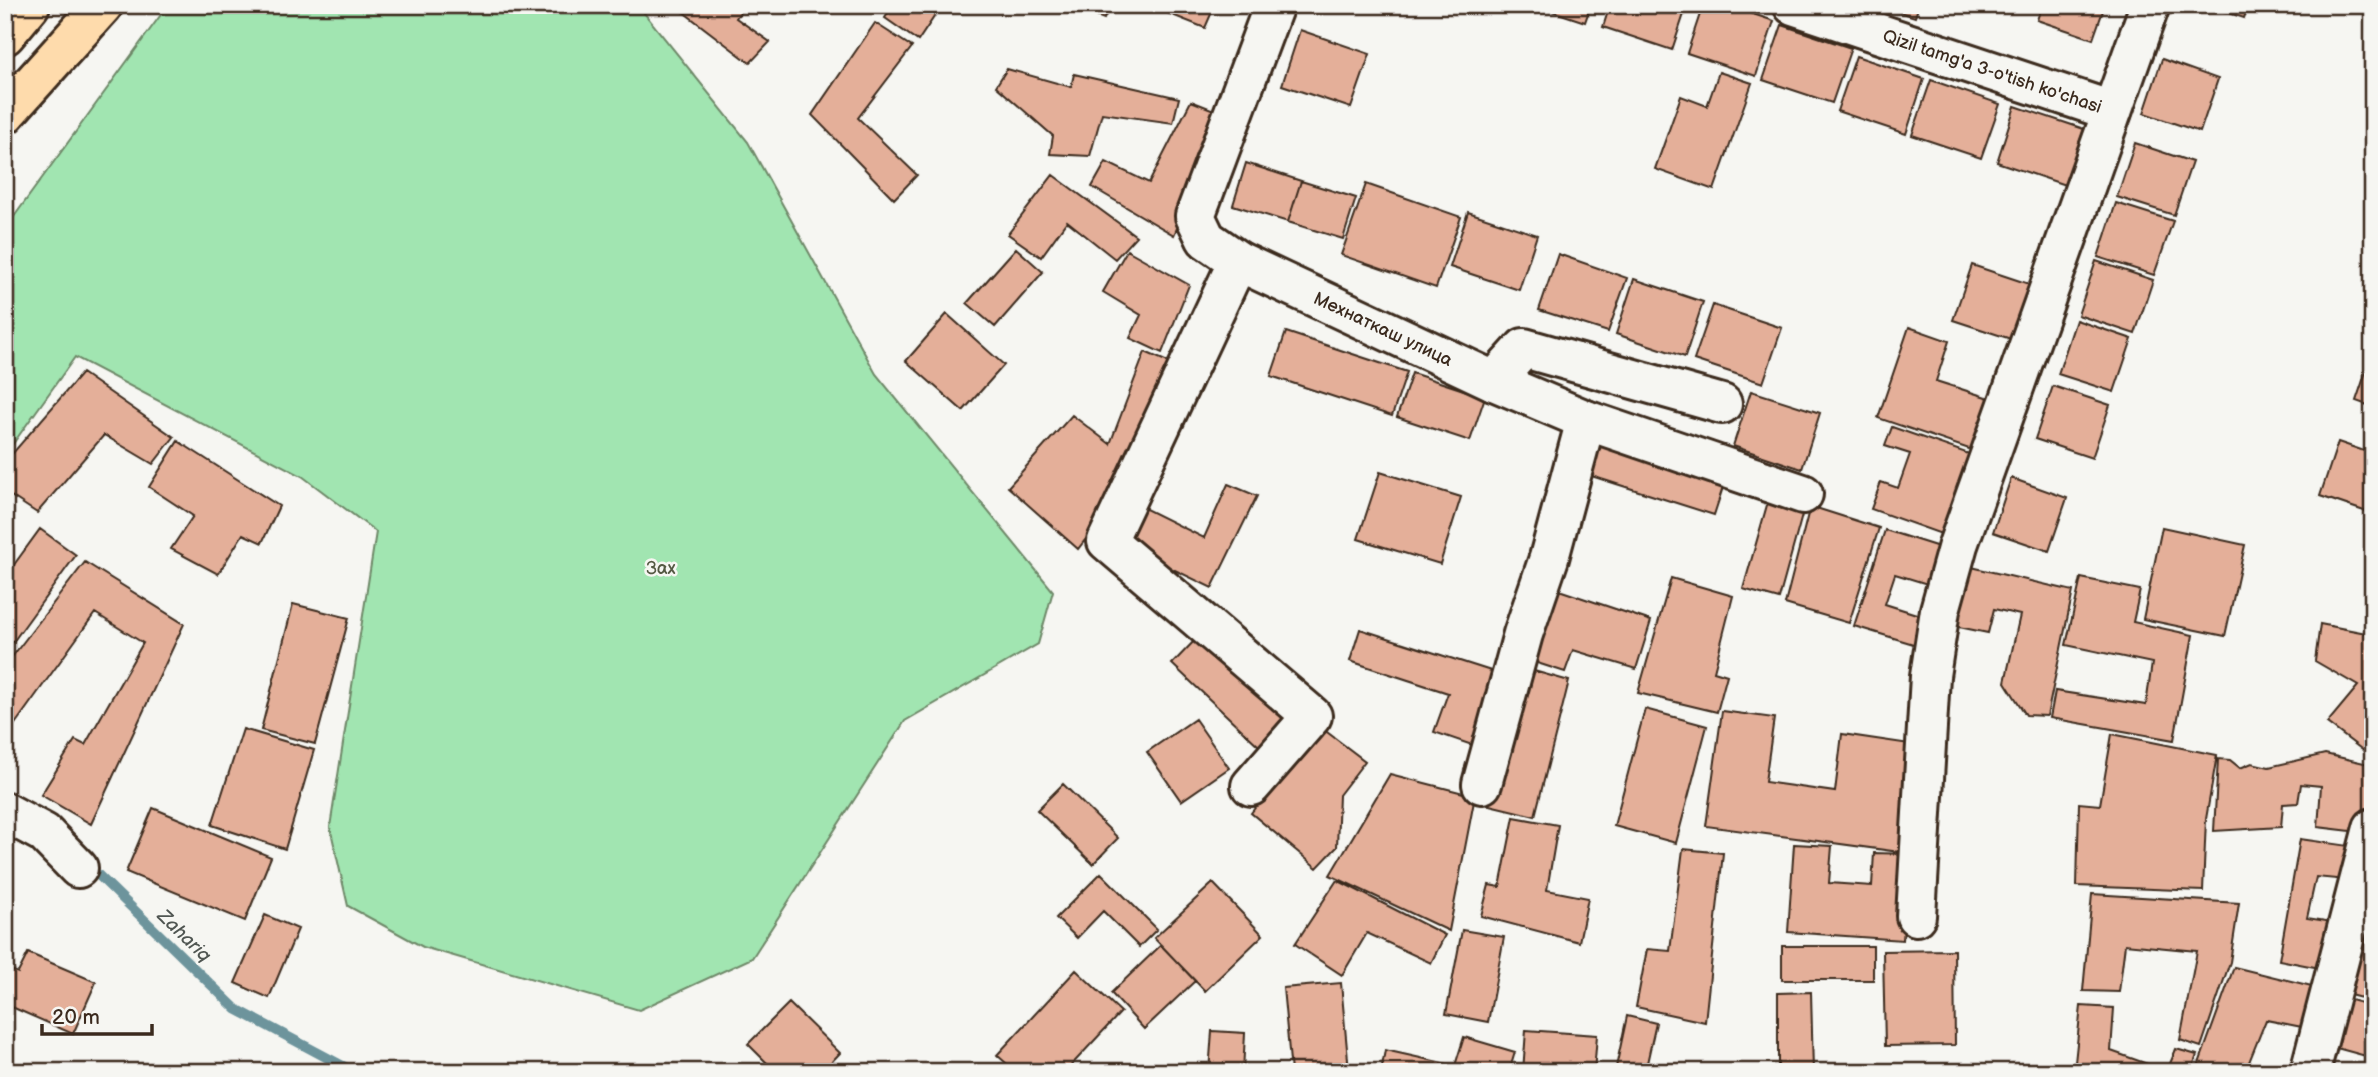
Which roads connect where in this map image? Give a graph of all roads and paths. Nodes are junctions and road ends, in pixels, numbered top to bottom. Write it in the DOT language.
graph roads {
  1 [pos="30,5"];
  2 [pos="103,5"];
  3 [pos="1274,5"];
  4 [pos="1793,5"];
  5 [pos="2150,5"];
  6 [pos="5,34"];
  7 [pos="2112,111"];
  8 [pos="5,114"];
  9 [pos="1238,261"];
  10 [pos="1494,381"];
  11 [pos="1722,404"];
  12 [pos="1586,420"];
  13 [pos="1803,494"];
  14 [pos="1482,784"];
  15 [pos="1251,786"];
  16 [pos="5,812"];
  17 [pos="2373,828"];
  18 [pos="78,868"];
  19 [pos="1916,916"];
  20 [pos="2310,1072"];
  1 -- 6 [label="main road"];
  2 -- 8 [label="main road"];
  3 -- 9 [label="street, Мехнаткаш улица"];
  4 -- 7 [label="street, Qizil tamg'a 3-o'tish ko'chasi"];
  5 -- 7 [label="street"];
  7 -- 19 [label="street"];
  9 -- 10 [label="street, Мехнаткаш улица"];
  9 -- 15 [label="street"];
  10 -- 11 [label="street"];
  10 -- 12 [label="street, Мехнаткаш улица"];
  12 -- 13 [label="street, Мехнаткаш улица"];
  12 -- 14 [label="street"];
  16 -- 18 [label="street"];
  17 -- 20 [label="street"];
}
